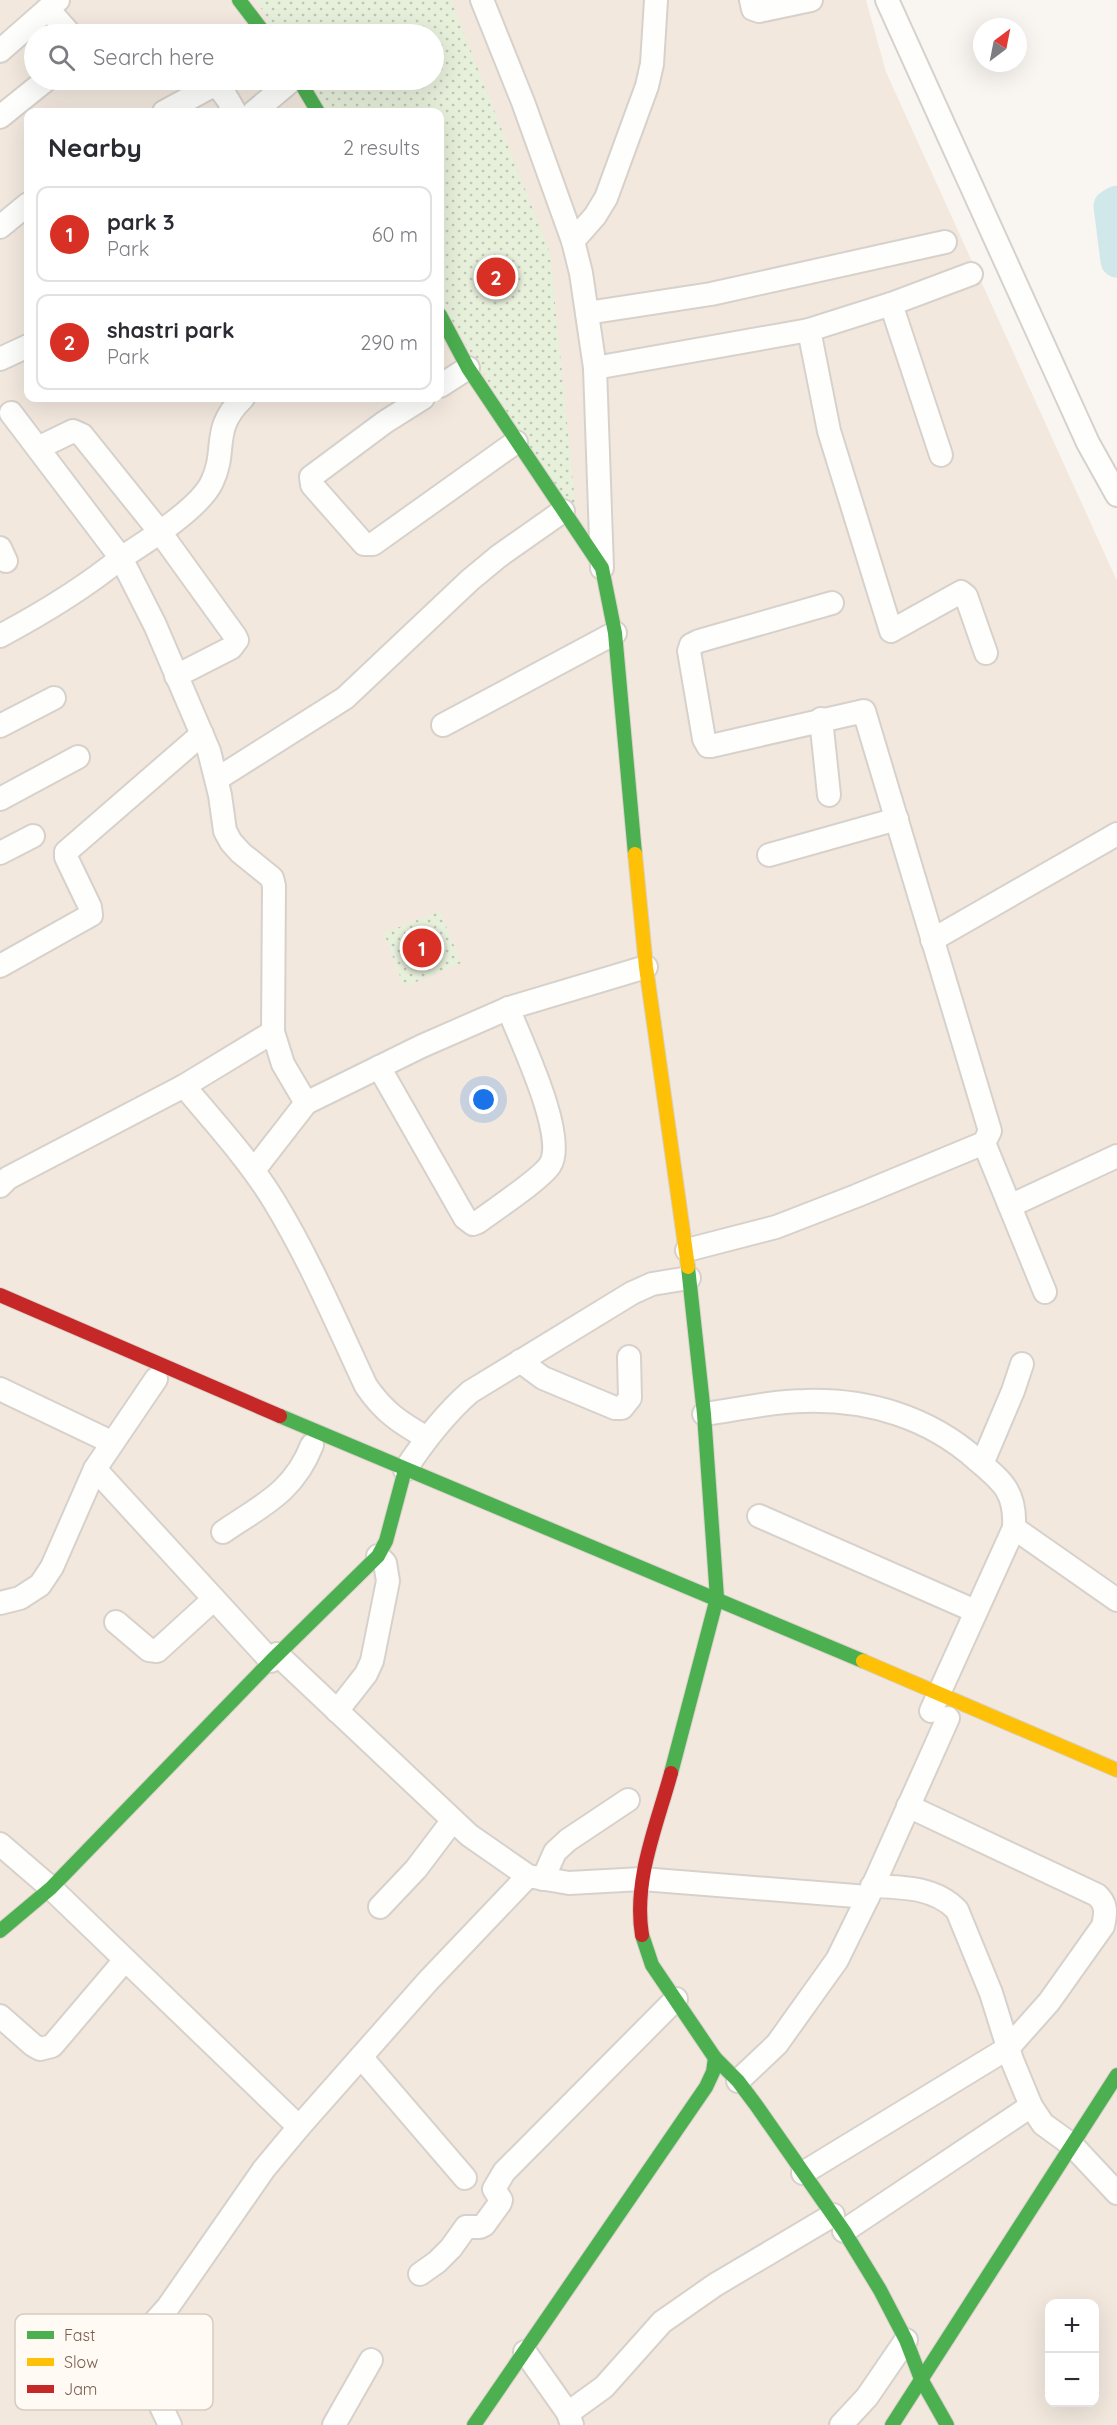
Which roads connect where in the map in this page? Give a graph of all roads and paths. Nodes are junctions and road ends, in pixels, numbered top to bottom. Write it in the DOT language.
graph roads {
  1 [pos="238,0"];
  2 [pos="482,0"];
  3 [pos="656,0"];
  4 [pos="751,0"];
  5 [pos="811,0"];
  6 [pos="888,0"];
  7 [pos="53,4"];
  8 [pos="30,24"];
  9 [pos="64,24"];
  10 [pos="257,24"];
  11 [pos="24,30"];
  12 [pos="0,51"];
  13 [pos="34,90"];
  14 [pos="205,90"];
  15 [pos="221,90"];
  16 [pos="280,90"];
  17 [pos="305,90"];
  18 [pos="171,108"];
  19 [pos="233,108"];
  20 [pos="259,108"];
  21 [pos="316,108"];
  22 [pos="0,117"];
  23 [pos="24,207"];
  24 [pos="0,227"];
  25 [pos="573,241"];
  26 [pos="945,242"];
  27 [pos="971,274"];
  28 [pos="891,304"];
  29 [pos="587,313"];
  30 [pos="444,323"];
  31 [pos="809,330"];
  32 [pos="24,348"];
  33 [pos="0,359"];
  34 [pos="468,368"];
  35 [pos="595,368"];
  36 [pos="444,383"];
  37 [pos="239,402"];
  38 [pos="417,402"];
  39 [pos="11,413"];
  40 [pos="516,442"];
  41 [pos="38,448"];
  42 [pos="941,455"];
  43 [pos="1117,495"];
  44 [pos="562,511"];
  45 [pos="160,532"];
  46 [pos="121,558"];
  47 [pos="602,568"];
  48 [pos="832,603"];
  49 [pos="615,633"];
  50 [pos="0,636"];
  51 [pos="986,653"];
  52 [pos="176,676"];
  53 [pos="54,698"];
  54 [pos="821,720"];
  55 [pos="443,724"];
  56 [pos="0,726"];
  57 [pos="202,734"];
  58 [pos="78,757"];
  59 [pos="217,779"];
  60 [pos="829,795"];
  61 [pos="0,799"];
  62 [pos="897,819"];
  63 [pos="1117,834"];
  64 [pos="33,836"];
  65 [pos="0,853"];
  66 [pos="769,855"];
  67 [pos="932,940"];
  68 [pos="0,966"];
  69 [pos="646,967"];
  70 [pos="508,1008"];
  71 [pos="273,1032"];
  72 [pos="380,1067"];
  73 [pos="184,1086"];
  74 [pos="306,1103"];
  75 [pos="984,1143"];
  76 [pos="1117,1156"];
  77 [pos="254,1170"];
  78 [pos="0,1186"];
  79 [pos="1010,1206"];
  80 [pos="687,1250"];
  81 [pos="689,1278"];
  82 [pos="1045,1292"];
  83 [pos="0,1296"];
  84 [pos="628,1357"];
  85 [pos="520,1361"];
  86 [pos="1022,1364"];
  87 [pos="156,1379"];
  88 [pos="0,1389"];
  89 [pos="704,1414"];
  90 [pos="427,1438"];
  91 [pos="111,1442"];
  92 [pos="312,1445"];
  93 [pos="982,1464"];
  94 [pos="95,1468"];
  95 [pos="403,1481"];
  96 [pos="759,1516"];
  97 [pos="1014,1528"];
  98 [pos="223,1532"];
  99 [pos="378,1556"];
  100 [pos="717,1598"];
  101 [pos="214,1599"];
  102 [pos="1117,1600"];
  103 [pos="0,1603"];
  104 [pos="975,1611"];
  105 [pos="116,1622"];
  106 [pos="274,1658"];
  107 [pos="939,1710"];
  108 [pos="337,1711"];
  109 [pos="1117,1770"];
  110 [pos="628,1800"];
  111 [pos="908,1806"];
  112 [pos="453,1820"];
  113 [pos="0,1844"];
  114 [pos="535,1877"];
  115 [pos="642,1879"];
  116 [pos="51,1888"];
  117 [pos="870,1892"];
  118 [pos="380,1907"];
  119 [pos="0,1931"];
  120 [pos="125,1960"];
  121 [pos="676,1999"];
  122 [pos="0,2016"];
  123 [pos="1008,2048"];
  124 [pos="361,2057"];
  125 [pos="714,2058"];
  126 [pos="1117,2075"];
  127 [pos="738,2081"];
  128 [pos="1031,2106"];
  129 [pos="299,2127"];
  130 [pos="1072,2145"];
  131 [pos="803,2173"];
  132 [pos="465,2178"];
  133 [pos="1117,2193"];
  134 [pos="839,2223"];
  135 [pos="420,2274"];
  136 [pos="162,2314"];
  137 [pos="906,2340"];
  138 [pos="525,2352"];
  139 [pos="371,2360"];
  140 [pos="921,2379"];
  141 [pos="163,2410"];
  142 [pos="570,2419"];
  143 [pos="170,2425"];
  144 [pos="334,2425"];
  145 [pos="474,2425"];
  146 [pos="841,2425"];
  147 [pos="892,2425"];
  148 [pos="947,2425"];
  1 -- 10 [label="street"];
  2 -- 25 [label="street"];
  3 -- 25 [label="street"];
  4 -- 5 [label="street"];
  6 -- 43 [label="street"];
  7 -- 8 [label="street"];
  7 -- 9 [label="street"];
  11 -- 12 [label="street"];
  13 -- 22 [label="street"];
  14 -- 18 [label="street"];
  15 -- 19 [label="street"];
  16 -- 20 [label="street"];
  17 -- 21 [label="street"];
  23 -- 24 [label="street"];
  25 -- 29 [label="street"];
  26 -- 29 [label="street"];
  27 -- 28 [label="street"];
  28 -- 31 [label="street"];
  28 -- 42 [label="street"];
  29 -- 35 [label="street"];
  30 -- 34 [label="street"];
  31 -- 35 [label="street"];
  31 -- 51 [label="street"];
  32 -- 33 [label="street"];
  34 -- 36 [label="street"];
  34 -- 40 [label="street"];
  35 -- 47 [label="street"];
  37 -- 45 [label="street"];
  38 -- 40 [label="street"];
  39 -- 41 [label="street"];
  40 -- 44 [label="street"];
  41 -- 45 [label="street"];
  41 -- 46 [label="street"];
  44 -- 47 [label="street"];
  44 -- 59 [label="street"];
  45 -- 46 [label="street"];
  45 -- 52 [label="street"];
  46 -- 50 [label="street"];
  46 -- 52 [label="street"];
  47 -- 49 [label="street"];
  48 -- 54 [label="street"];
  49 -- 55 [label="street"];
  49 -- 69 [label="street"];
  52 -- 57 [label="street"];
  53 -- 56 [label="street"];
  54 -- 60 [label="street"];
  54 -- 62 [label="street"];
  57 -- 59 [label="street"];
  57 -- 68 [label="street"];
  58 -- 61 [label="street"];
  59 -- 71 [label="street"];
  62 -- 66 [label="street"];
  62 -- 67 [label="street"];
  63 -- 67 [label="street"];
  64 -- 65 [label="street"];
  67 -- 75 [label="street"];
  69 -- 70 [label="street"];
  69 -- 80 [label="street"];
  70 -- 72 [label="street"];
  70 -- 72 [label="street"];
  71 -- 73 [label="street"];
  71 -- 74 [label="street"];
  72 -- 74 [label="street"];
  73 -- 77 [label="street"];
  73 -- 78 [label="street"];
  74 -- 77 [label="street"];
  75 -- 79 [label="street"];
  75 -- 80 [label="street"];
  76 -- 79 [label="street"];
  77 -- 90 [label="street"];
  79 -- 82 [label="street"];
  80 -- 81 [label="street"];
  81 -- 85 [label="street"];
  81 -- 89 [label="street"];
  83 -- 95 [label="street"];
  84 -- 85 [label="street"];
  85 -- 90 [label="street"];
  86 -- 93 [label="street"];
  87 -- 91 [label="street"];
  88 -- 91 [label="street"];
  89 -- 93 [label="street"];
  89 -- 100 [label="street"];
  90 -- 95 [label="street"];
  91 -- 94 [label="street"];
  92 -- 98 [label="street"];
  93 -- 97 [label="street"];
  94 -- 101 [label="street"];
  94 -- 103 [label="street"];
  95 -- 99 [label="street"];
  95 -- 100 [label="street"];
  96 -- 104 [label="street"];
  97 -- 102 [label="street"];
  97 -- 104 [label="street"];
  99 -- 106 [label="street"];
  99 -- 108 [label="street"];
  100 -- 107 [label="street"];
  100 -- 115 [label="street"];
  101 -- 105 [label="street"];
  101 -- 106 [label="street"];
  104 -- 107 [label="street"];
  106 -- 108 [label="street"];
  106 -- 116 [label="street"];
  107 -- 109 [label="street"];
  107 -- 111 [label="street"];
  108 -- 112 [label="street"];
  110 -- 114 [label="street"];
  111 -- 117 [label="street"];
  111 -- 123 [label="street"];
  112 -- 114 [label="street"];
  112 -- 118 [label="street"];
  113 -- 116 [label="street"];
  114 -- 115 [label="street"];
  114 -- 124 [label="street"];
  115 -- 117 [label="street"];
  115 -- 121 [label="street"];
  116 -- 119 [label="street"];
  116 -- 120 [label="street"];
  117 -- 123 [label="street"];
  117 -- 127 [label="street"];
  120 -- 122 [label="street"];
  120 -- 129 [label="street"];
  121 -- 125 [label="street"];
  121 -- 135 [label="street"];
  123 -- 128 [label="street"];
  123 -- 131 [label="street"];
  124 -- 129 [label="street"];
  124 -- 132 [label="street"];
  125 -- 127 [label="street"];
  125 -- 138 [label="street"];
  126 -- 130 [label="street"];
  127 -- 131 [label="street"];
  128 -- 130 [label="street"];
  128 -- 134 [label="street"];
  129 -- 136 [label="street"];
  130 -- 133 [label="street"];
  130 -- 140 [label="street"];
  131 -- 134 [label="street"];
  134 -- 137 [label="street"];
  134 -- 142 [label="street"];
  137 -- 140 [label="street"];
  137 -- 146 [label="street"];
  138 -- 142 [label="street"];
  138 -- 145 [label="street"];
  139 -- 144 [label="street"];
  140 -- 147 [label="street"];
  140 -- 148 [label="street"];
  141 -- 143 [label="street"];
}
